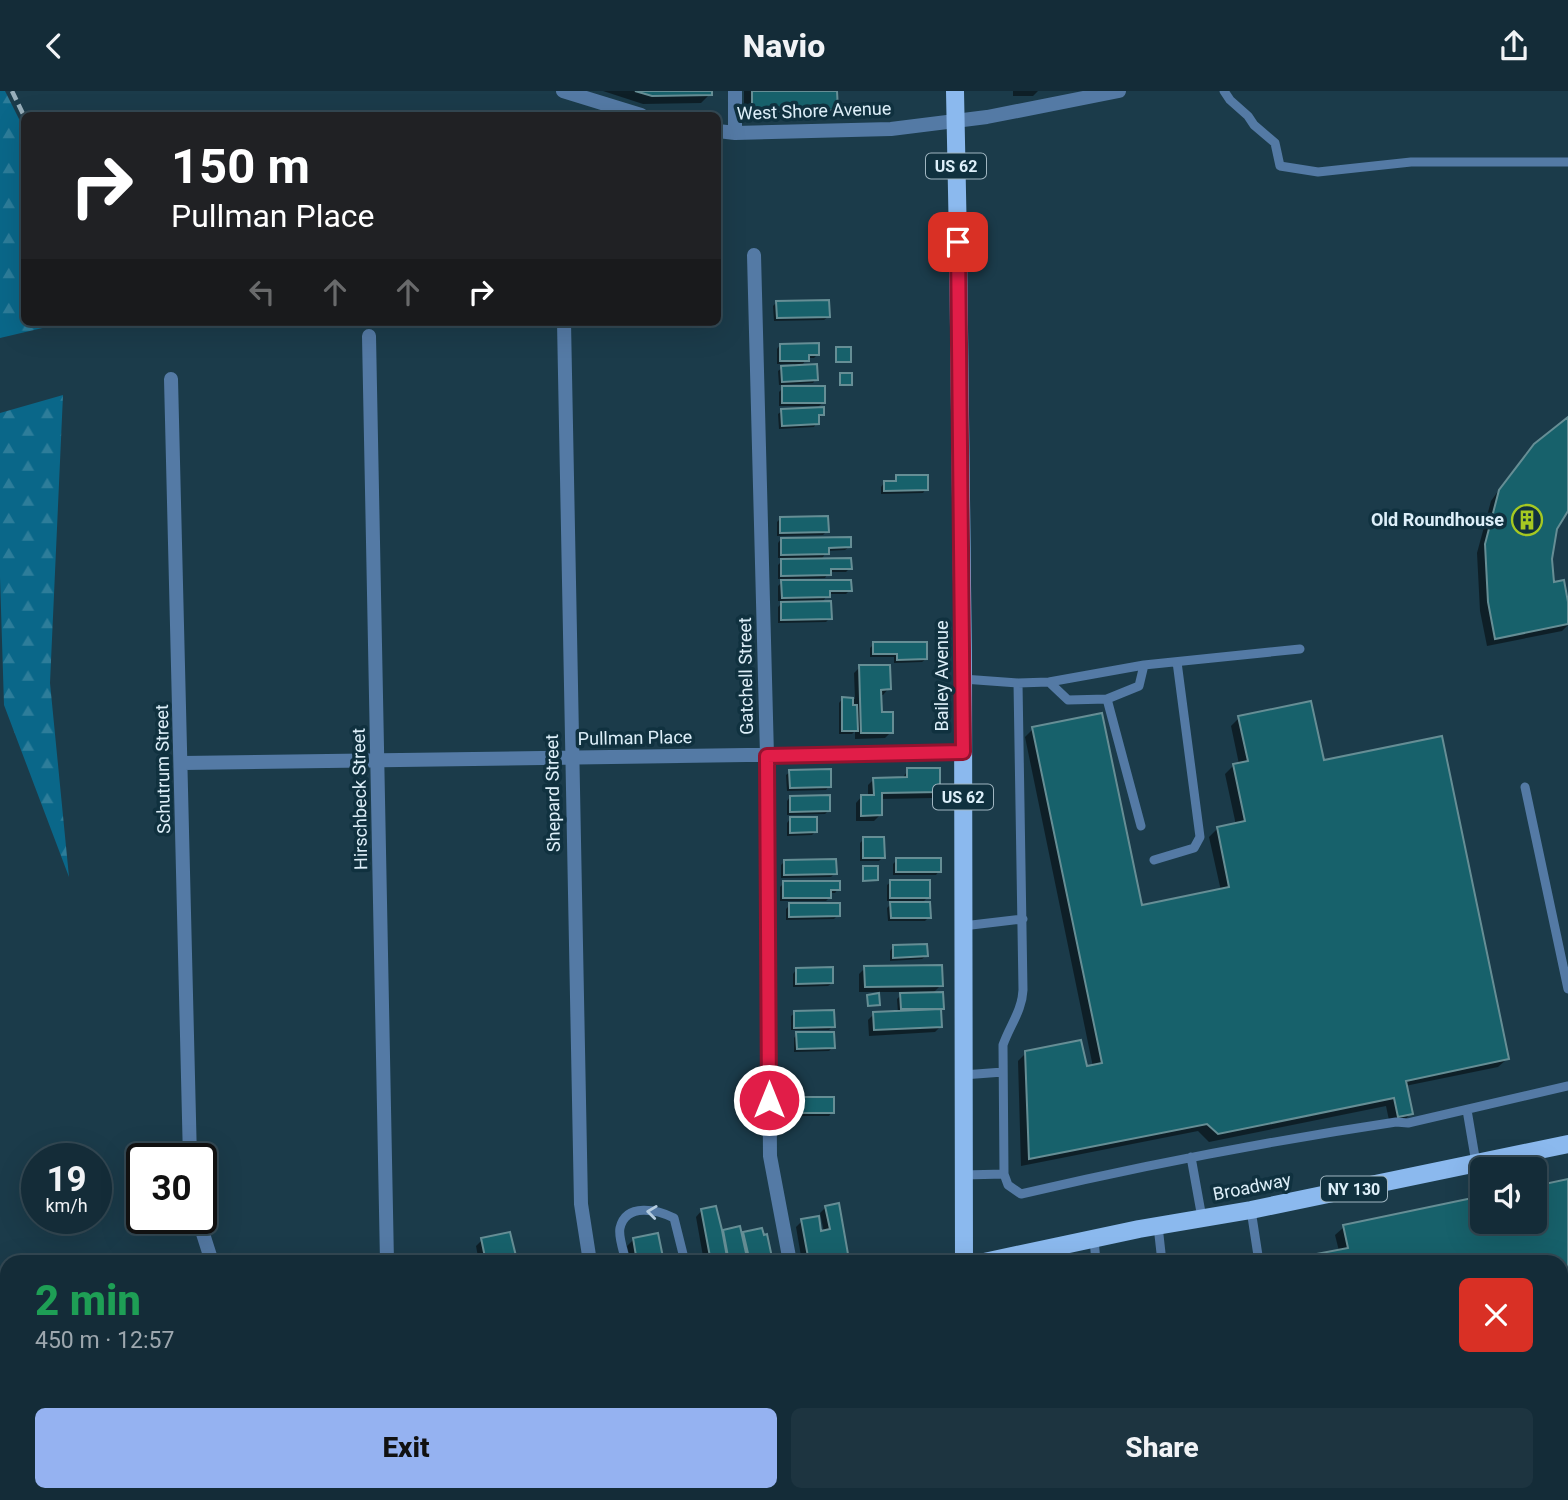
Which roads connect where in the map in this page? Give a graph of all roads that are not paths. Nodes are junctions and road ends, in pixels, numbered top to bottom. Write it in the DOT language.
graph roads {
  1 [pos="563,91"];
  2 [pos="735,91"];
  3 [pos="955,91"];
  4 [pos="1119,91"];
  5 [pos="1224,91"];
  6 [pos="631,112"];
  7 [pos="721,132"];
  8 [pos="735,134"];
  9 [pos="1568,162"];
  10 [pos="754,255"];
  11 [pos="564,326"];
  12 [pos="369,336"];
  13 [pos="172,379"];
  14 [pos="1300,649"];
  15 [pos="1177,663"];
  16 [pos="1144,665"];
  17 [pos="963,679"];
  18 [pos="1049,682"];
  19 [pos="1018,683"];
  20 [pos="1107,699"];
  21 [pos="963,752"];
  22 [pos="767,756"];
  23 [pos="572,758"];
  24 [pos="378,762"];
  25 [pos="183,763"];
  26 [pos="1525,787"];
  27 [pos="1141,825"];
  28 [pos="1154,860"];
  29 [pos="1023,919"];
  30 [pos="963,926"];
  31 [pos="1568,989"];
  32 [pos="1003,1072"];
  33 [pos="963,1075"];
  34 [pos="1568,1086"];
  35 [pos="1467,1109"];
  36 [pos="190,1143"];
  37 [pos="1568,1144"];
  38 [pos="1191,1157"];
  39 [pos="1475,1157"];
  40 [pos="1505,1157"];
  41 [pos="1470,1164"];
  42 [pos="1004,1174"];
  43 [pos="964,1175"];
  44 [pos="1251,1210"];
  45 [pos="1202,1218"];
  46 [pos="1158,1226"];
  47 [pos="203,1234"];
  48 [pos="1094,1239"];
  49 [pos="210,1255"];
  50 [pos="387,1255"];
  51 [pos="589,1255"];
  52 [pos="624,1255"];
  53 [pos="683,1255"];
  54 [pos="789,1255"];
  55 [pos="964,1255"];
  56 [pos="1017,1255"];
  57 [pos="1095,1255"];
  58 [pos="1161,1255"];
  59 [pos="1258,1255"];
  1 -- 6 [label="street"];
  2 -- 8 [label="street"];
  3 -- 17 [label="main road, Bailey Avenue / US 62, bridge"];
  4 -- 8 [label="street, West Shore Avenue"];
  5 -- 9 [label="lane"];
  7 -- 8 [label="street, West Shore Avenue"];
  10 -- 22 [label="street, Gatchell Street"];
  11 -- 23 [label="street, Shepard Street"];
  12 -- 24 [label="street, Hirschbeck Street"];
  13 -- 25 [label="street, Schutrum Street"];
  14 -- 15 [label="lane"];
  15 -- 16 [label="lane"];
  15 -- 28 [label="lane"];
  16 -- 18 [label="lane"];
  16 -- 20 [label="lane"];
  17 -- 19 [label="lane"];
  17 -- 21 [label="main road, Bailey Avenue / US 62"];
  18 -- 19 [label="lane"];
  18 -- 20 [label="lane"];
  19 -- 29 [label="lane"];
  20 -- 27 [label="lane"];
  21 -- 22 [label="street, Pullman Place"];
  21 -- 30 [label="main road, Bailey Avenue / US 62"];
  22 -- 23 [label="street, Pullman Place"];
  22 -- 54 [label="street, Gatchell Street"];
  23 -- 24 [label="street, Pullman Place"];
  23 -- 51 [label="street, Shepard Street"];
  24 -- 25 [label="street, Pullman Place"];
  24 -- 50 [label="street, Hirschbeck Street"];
  25 -- 36 [label="street, Schutrum Street"];
  26 -- 31 [label="lane"];
  29 -- 30 [label="lane"];
  29 -- 32 [label="lane"];
  30 -- 33 [label="main road, Bailey Avenue / US 62"];
  32 -- 33 [label="lane"];
  32 -- 42 [label="lane"];
  33 -- 43 [label="main road, Bailey Avenue / US 62"];
  34 -- 35 [label="lane"];
  35 -- 38 [label="lane"];
  35 -- 39 [label="lane"];
  37 -- 40 [label="main road, Broadway / NY 130"];
  38 -- 42 [label="lane"];
  38 -- 45 [label="lane"];
  41 -- 44 [label="main road, Broadway / NY 130"];
  42 -- 43 [label="lane"];
  43 -- 55 [label="main road, Bailey Avenue / US 62"];
  44 -- 45 [label="main road, Broadway / NY 130"];
  44 -- 59 [label="lane"];
  45 -- 46 [label="main road, Broadway / NY 130"];
  46 -- 48 [label="main road, Broadway / NY 130"];
  46 -- 58 [label="lane"];
  47 -- 49 [label="street"];
  48 -- 56 [label="main road, Broadway / NY 130"];
  48 -- 57 [label="lane"];
  53 -- 52 [label="lane, one-way"];
}
